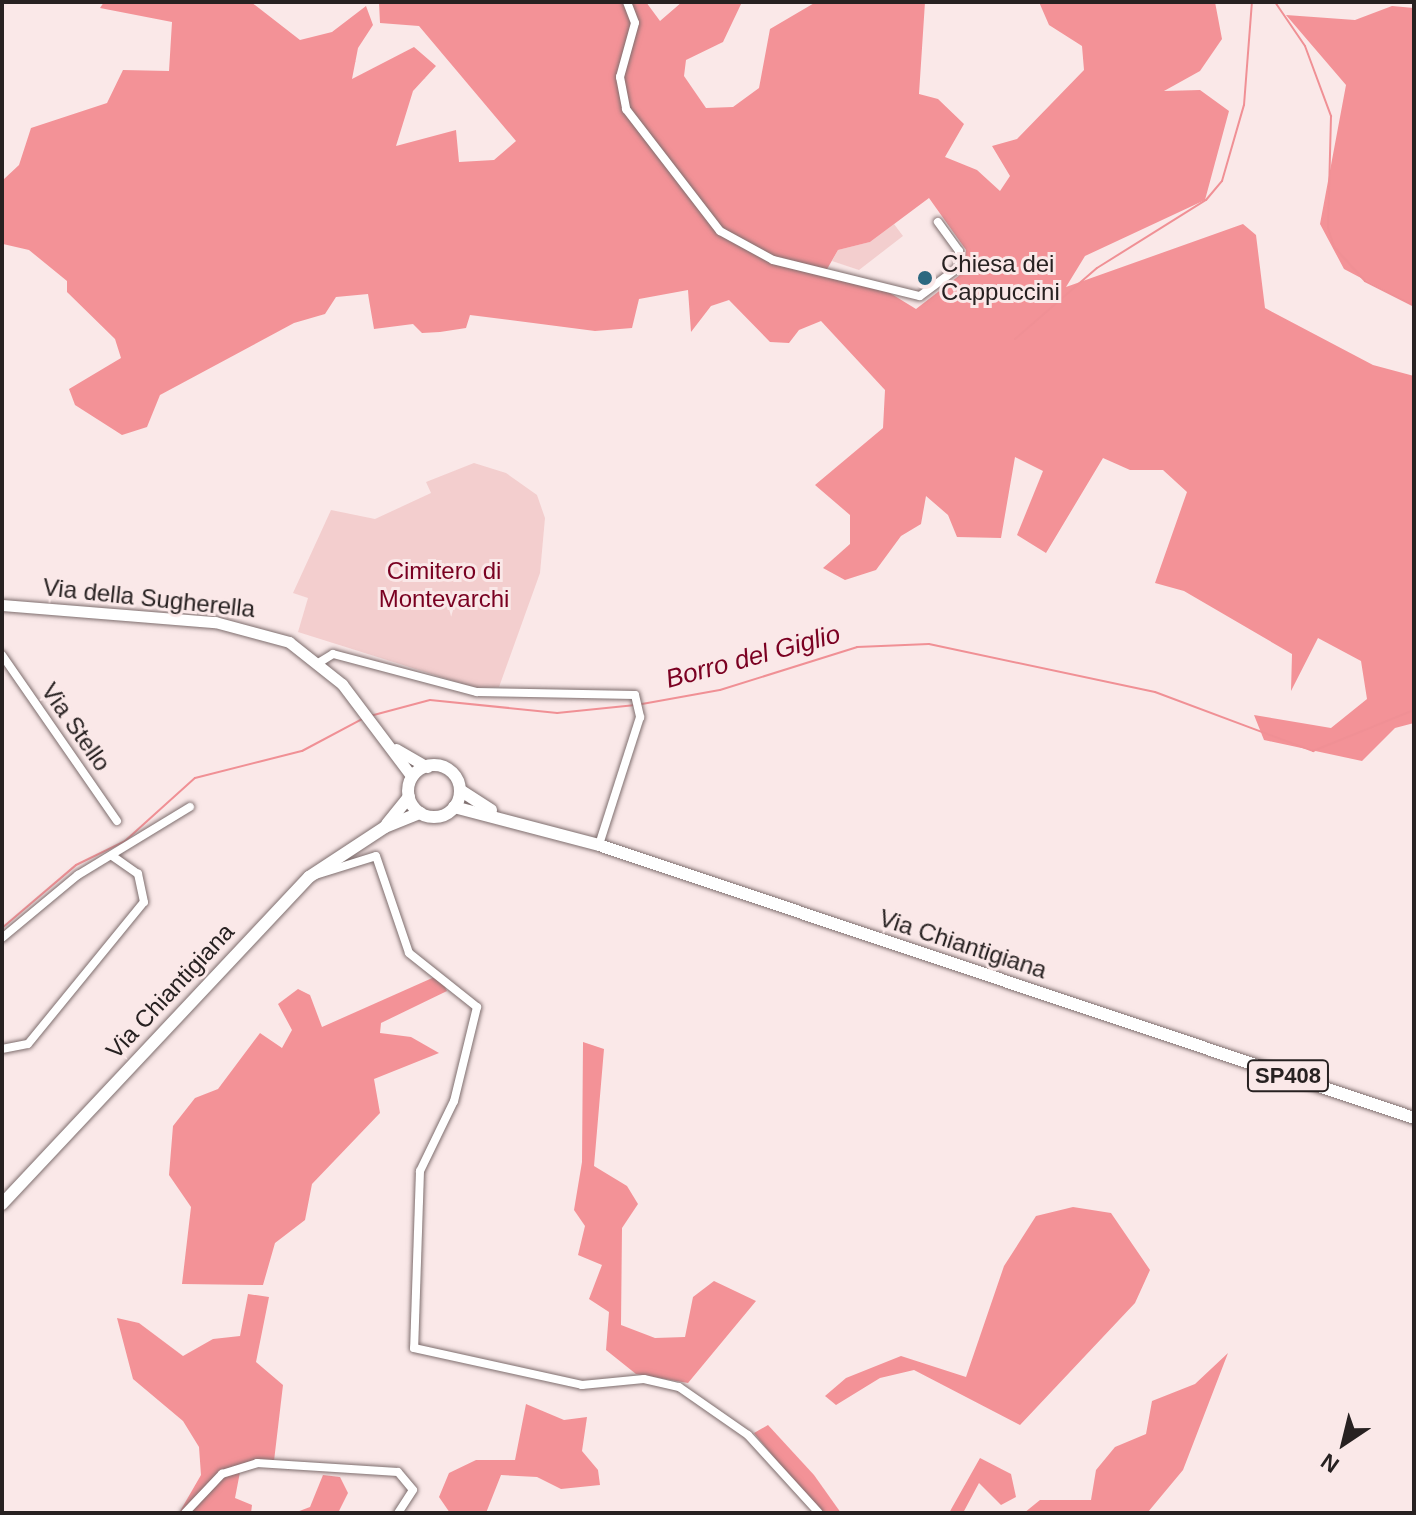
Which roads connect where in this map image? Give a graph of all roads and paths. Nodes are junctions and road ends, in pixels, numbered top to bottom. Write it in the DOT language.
graph roads {
  1 [pos="627,2"];
  2 [pos="938,222"];
  3 [pos="2,605"];
  4 [pos="2,655"];
  5 [pos="320,662"];
  6 [pos="393,747"];
  7 [pos="427,767"];
  8 [pos="412,777"];
  9 [pos="460,790"];
  10 [pos="409,797"];
  11 [pos="190,807"];
  12 [pos="454,807"];
  13 [pos="420,813"];
  14 [pos="497,814"];
  15 [pos="117,821"];
  16 [pos="385,827"];
  17 [pos="599,845"];
  18 [pos="112,856"];
  19 [pos="309,877"];
  20 [pos="2,938"];
  21 [pos="2,1049"];
  22 [pos="1414,1118"];
  23 [pos="2,1204"];
  24 [pos="185,1513"];
  25 [pos="398,1513"];
  26 [pos="819,1513"];
  1 -- 2 [label="street"];
  3 -- 5 [label="street, Via della Sugherella"];
  4 -- 15 [label="street, Via Stello"];
  5 -- 6 [label="street, Via della Sugherella"];
  5 -- 17 [label="street"];
  6 -- 7 [label="street"];
  6 -- 8 [label="street"];
  7 -- 8 [label="main road"];
  7 -- 9 [label="main road, Via Chiantigiana"];
  8 -- 10 [label="main road"];
  9 -- 12 [label="main road"];
  9 -- 14 [label="main road, Via Chiantigiana"];
  10 -- 13 [label="main road"];
  10 -- 16 [label="main road, Via Chiantigiana"];
  11 -- 18 [label="street"];
  12 -- 13 [label="main road, Via Chiantigiana"];
  12 -- 14 [label="main road, Via Chiantigiana"];
  13 -- 16 [label="main road, Via Chiantigiana"];
  14 -- 17 [label="main road, Via Chiantigiana"];
  16 -- 19 [label="main road, Via Chiantigiana"];
  17 -- 22 [label="main road, Via Chiantigiana / SP408"];
  18 -- 20 [label="street"];
  18 -- 21 [label="street"];
  19 -- 23 [label="main road, Via Chiantigiana"];
  19 -- 26 [label="street"];
  24 -- 25 [label="street"];
}
